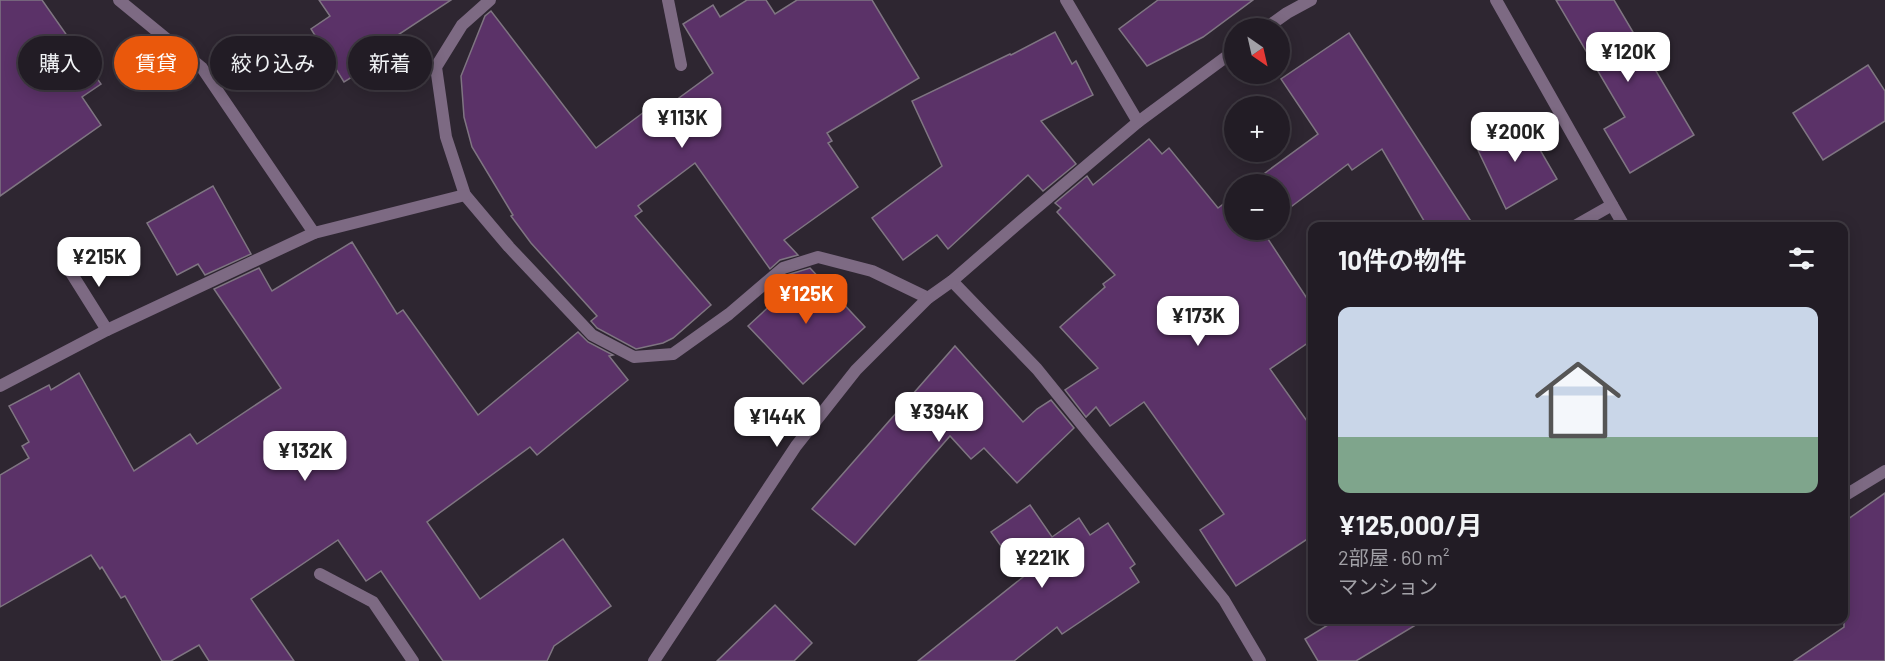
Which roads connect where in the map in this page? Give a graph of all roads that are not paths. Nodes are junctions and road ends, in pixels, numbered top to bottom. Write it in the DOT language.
graph roads {
  1 [pos="119,0"];
  2 [pos="489,0"];
  3 [pos="668,0"];
  4 [pos="1066,0"];
  5 [pos="1311,0"];
  6 [pos="1496,0"];
  7 [pos="1280,18"];
  8 [pos="1224,58"];
  9 [pos="681,65"];
  10 [pos="1138,122"];
  11 [pos="465,195"];
  12 [pos="1612,205"];
  13 [pos="1582,222"];
  14 [pos="1622,222"];
  15 [pos="314,233"];
  16 [pos="65,263"];
  17 [pos="952,281"];
  18 [pos="928,298"];
  19 [pos="107,330"];
  20 [pos="0,386"];
  21 [pos="1885,471"];
  22 [pos="1848,494"];
  23 [pos="320,574"];
  24 [pos="413,661"];
  25 [pos="654,661"];
  26 [pos="1260,661"];
  1 -- 15 [label="street"];
  2 -- 11 [label="street"];
  3 -- 9 [label="street"];
  4 -- 10 [label="street"];
  5 -- 7 [label="street"];
  6 -- 12 [label="street"];
  8 -- 10 [label="street"];
  10 -- 17 [label="street"];
  11 -- 15 [label="street"];
  11 -- 18 [label="street"];
  12 -- 13 [label="street"];
  12 -- 14 [label="street"];
  15 -- 19 [label="street"];
  16 -- 19 [label="street"];
  17 -- 18 [label="street"];
  17 -- 26 [label="street"];
  18 -- 25 [label="street"];
  19 -- 20 [label="street"];
  21 -- 22 [label="street"];
  23 -- 24 [label="street"];
}
